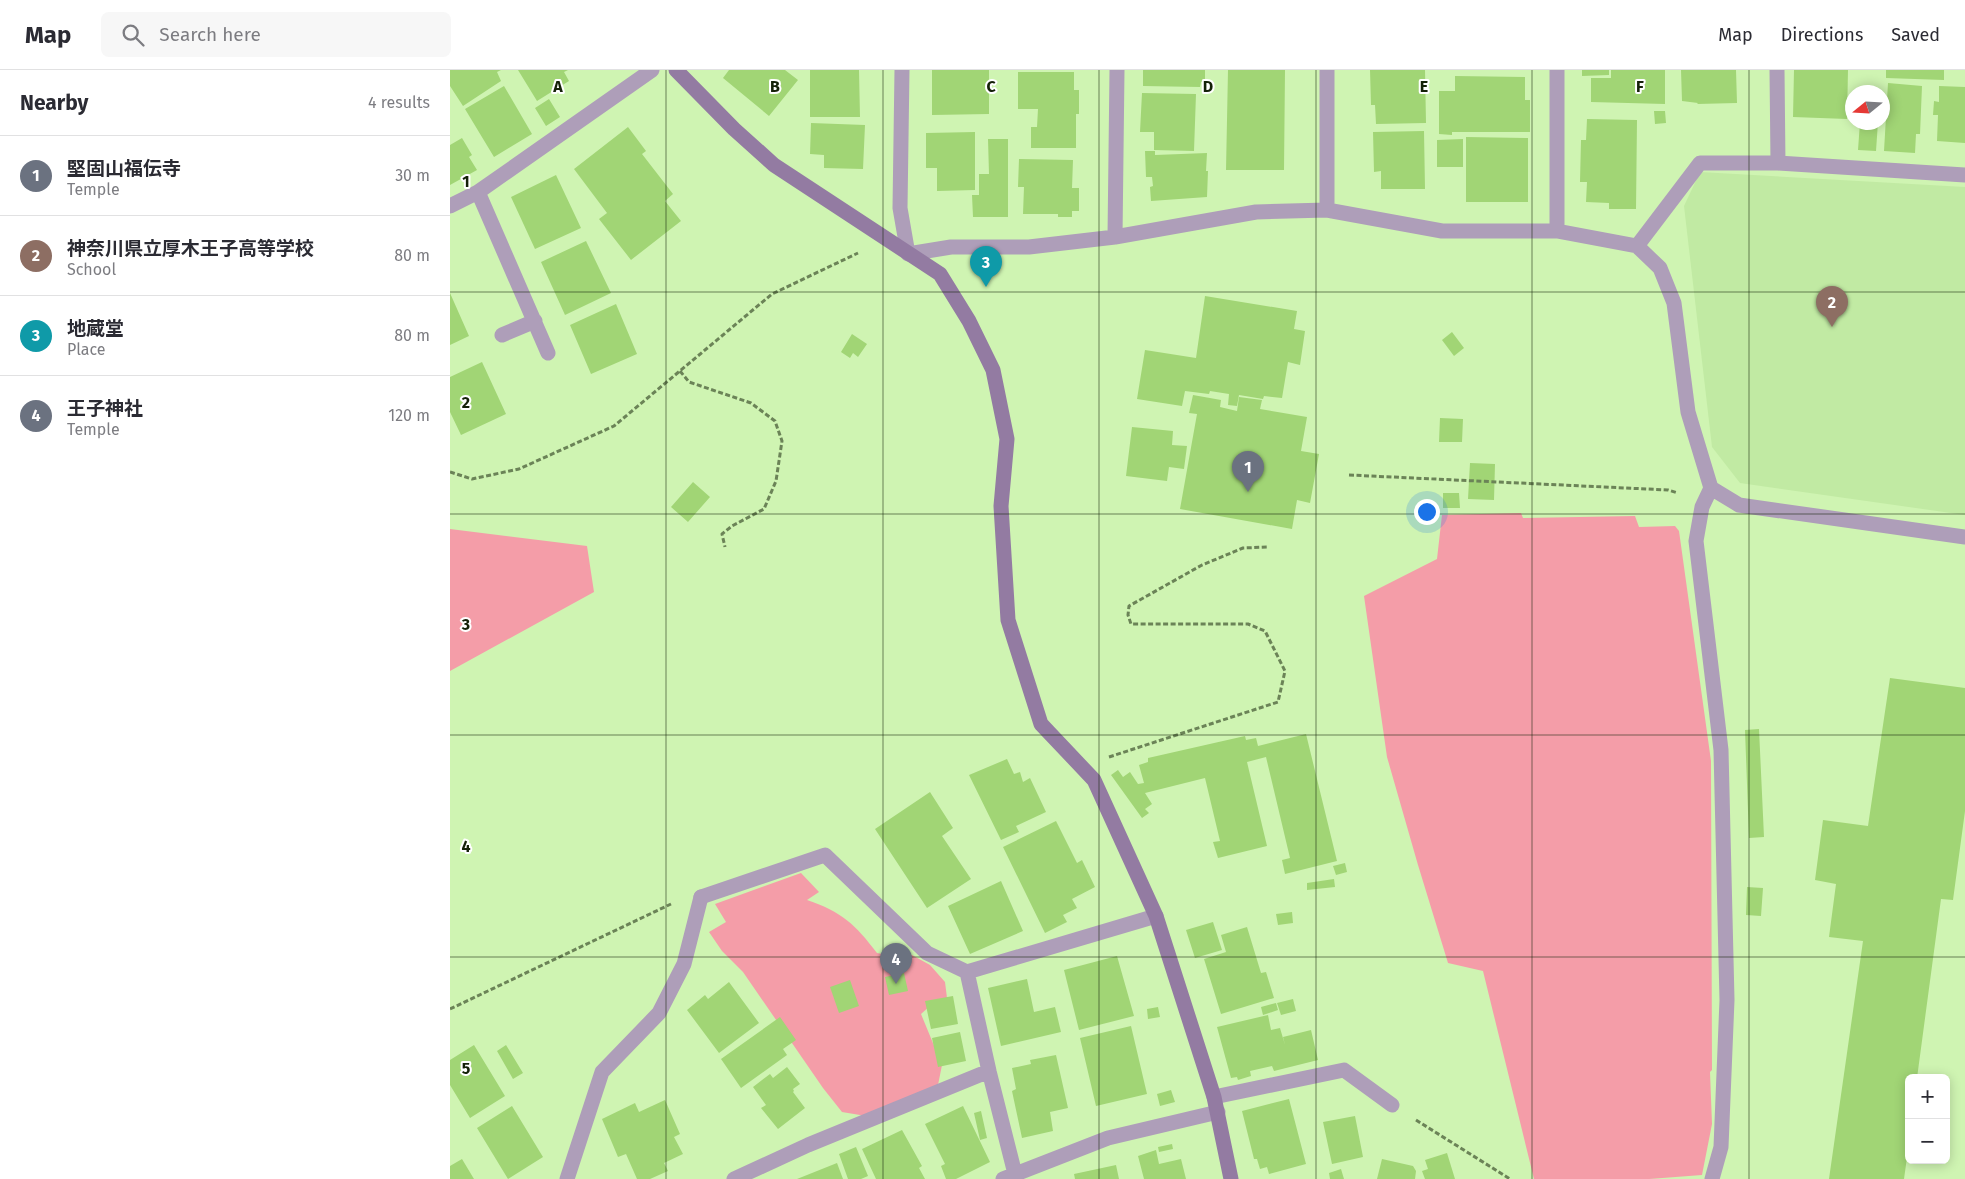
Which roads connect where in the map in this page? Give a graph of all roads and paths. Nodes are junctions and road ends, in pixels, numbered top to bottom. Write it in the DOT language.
graph roads {
  1 [pos="652,70"];
  2 [pos="676,70"];
  3 [pos="902,70"];
  4 [pos="1117,70"];
  5 [pos="1327,70"];
  6 [pos="1558,70"];
  7 [pos="1777,70"];
  8 [pos="1778,163"];
  9 [pos="1965,175"];
  10 [pos="478,192"];
  11 [pos="450,206"];
  12 [pos="1327,210"];
  13 [pos="1557,230"];
  14 [pos="1115,237"];
  15 [pos="886,240"];
  16 [pos="1636,246"];
  17 [pos="908,254"];
  18 [pos="535,321"];
  19 [pos="502,335"];
  20 [pos="548,353"];
  21 [pos="680,370"];
  22 [pos="450,472"];
  23 [pos="1349,475"];
  24 [pos="1708,494"];
  25 [pos="1965,537"];
  26 [pos="724,547"];
  27 [pos="1268,547"];
  28 [pos="1081,766"];
  29 [pos="701,897"];
  30 [pos="1156,916"];
  31 [pos="967,972"];
  32 [pos="450,1009"];
  33 [pos="989,1071"];
  34 [pos="1216,1104"];
  35 [pos="1392,1105"];
  36 [pos="1043,1172"];
  37 [pos="1009,1176"];
  38 [pos="568,1179"];
  39 [pos="734,1179"];
  40 [pos="1231,1179"];
  41 [pos="1510,1179"];
  42 [pos="1712,1179"];
  1 -- 10 [label="street"];
  2 -- 15 [label="street"];
  3 -- 17 [label="street"];
  4 -- 14 [label="street"];
  5 -- 12 [label="street"];
  6 -- 13 [label="street"];
  7 -- 8 [label="street"];
  8 -- 9 [label="street"];
  8 -- 16 [label="street"];
  10 -- 11 [label="street"];
  10 -- 18 [label="street"];
  12 -- 13 [label="street"];
  12 -- 14 [label="street"];
  13 -- 16 [label="street"];
  14 -- 17 [label="street"];
  15 -- 17 [label="street"];
  15 -- 21 [label="path"];
  16 -- 24 [label="street"];
  17 -- 28 [label="street"];
  18 -- 19 [label="street"];
  18 -- 20 [label="street"];
  21 -- 22 [label="path"];
  21 -- 26 [label="path"];
  23 -- 24 [label="path"];
  24 -- 25 [label="street"];
  24 -- 42 [label="street"];
  27 -- 28 [label="path"];
  28 -- 30 [label="street"];
  29 -- 31 [label="street"];
  29 -- 32 [label="path"];
  29 -- 38 [label="street"];
  30 -- 31 [label="street"];
  30 -- 34 [label="street"];
  31 -- 33 [label="street"];
  33 -- 37 [label="street"];
  33 -- 39 [label="street"];
  34 -- 35 [label="street"];
  34 -- 36 [label="street"];
  34 -- 40 [label="street"];
  35 -- 41 [label="path"];
  36 -- 37 [label="street"];
}
